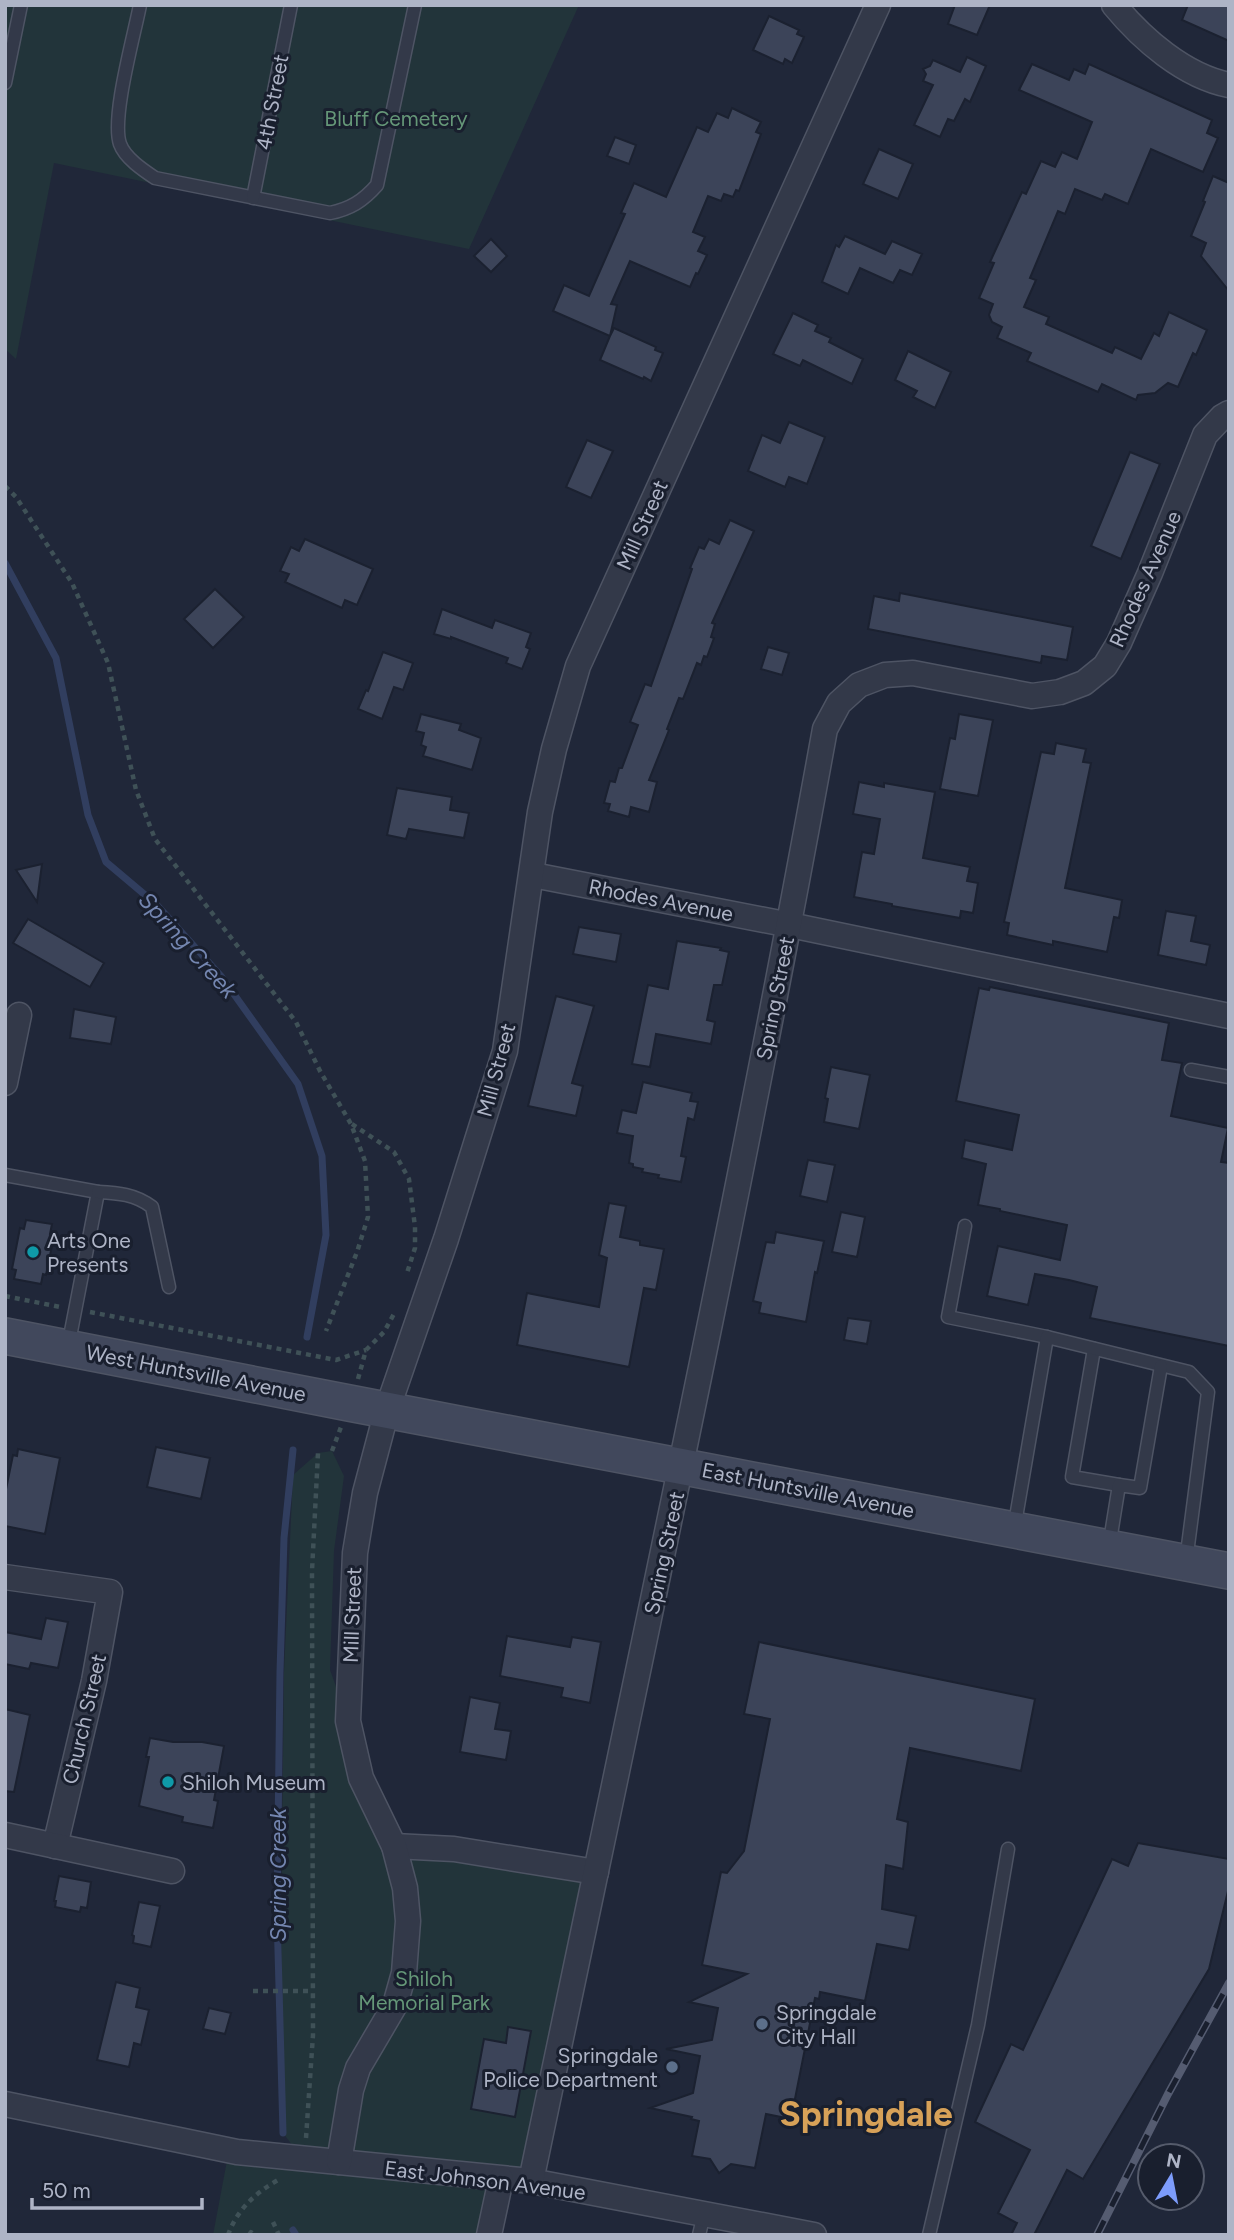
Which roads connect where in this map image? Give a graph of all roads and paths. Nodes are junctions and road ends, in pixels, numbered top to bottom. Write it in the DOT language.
graph roads {
  1 [pos="21,5"];
  2 [pos="140,5"];
  3 [pos="291,5"];
  4 [pos="415,5"];
  5 [pos="878,5"];
  6 [pos="1114,5"];
  7 [pos="5,83"];
  8 [pos="1229,85"];
  9 [pos="253,198"];
  10 [pos="1229,413"];
  11 [pos="5,486"];
  12 [pos="533,875"];
  13 [pos="790,925"];
  14 [pos="19,1015"];
  15 [pos="1229,1016"];
  16 [pos="1191,1070"];
  17 [pos="1229,1077"];
  18 [pos="5,1083"];
  19 [pos="351,1124"];
  20 [pos="5,1175"];
  21 [pos="98,1192"];
  22 [pos="965,1226"];
  23 [pos="407,1274"];
  24 [pos="169,1287"];
  25 [pos="5,1296"];
  26 [pos="76,1310"];
  27 [pos="395,1312"];
  28 [pos="326,1331"];
  29 [pos="5,1335"];
  30 [pos="1046,1338"];
  31 [pos="68,1348"];
  32 [pos="1094,1349"];
  33 [pos="366,1350"];
  34 [pos="1161,1366"];
  35 [pos="349,1404"];
  36 [pos="387,1410"];
  37 [pos="332,1451"];
  38 [pos="318,1453"];
  39 [pos="682,1466"];
  40 [pos="1119,1485"];
  41 [pos="1014,1529"];
  42 [pos="1109,1548"];
  43 [pos="1186,1562"];
  44 [pos="1229,1571"];
  45 [pos="5,1577"];
  46 [pos="5,1835"];
  47 [pos="55,1846"];
  48 [pos="394,1846"];
  49 [pos="1008,1849"];
  50 [pos="172,1871"];
  51 [pos="596,1872"];
  52 [pos="253,1991"];
  53 [pos="313,1991"];
  54 [pos="5,2104"];
  55 [pos="307,2129"];
  56 [pos="339,2162"];
  57 [pos="501,2179"];
  58 [pos="530,2181"];
  59 [pos="271,2184"];
  60 [pos="273,2222"];
  61 [pos="702,2224"];
  62 [pos="228,2235"];
  63 [pos="279,2235"];
  64 [pos="489,2235"];
  65 [pos="814,2235"];
  66 [pos="929,2235"];
  1 -- 7 [label="lane"];
  2 -- 9 [label="lane"];
  3 -- 9 [label="lane, 4th Street"];
  4 -- 9 [label="lane"];
  5 -- 12 [label="street, Mill Street"];
  6 -- 8 [label="street"];
  10 -- 13 [label="street, Rhodes Avenue"];
  11 -- 19 [label="path"];
  12 -- 13 [label="street, Rhodes Avenue"];
  12 -- 36 [label="street, Mill Street"];
  13 -- 15 [label="street, Rhodes Avenue"];
  13 -- 39 [label="street, Spring Street"];
  14 -- 18 [label="street"];
  16 -- 17 [label="lane"];
  19 -- 23 [label="path"];
  19 -- 28 [label="path"];
  20 -- 21 [label="lane"];
  21 -- 24 [label="lane"];
  21 -- 26 [label="lane"];
  22 -- 30 [label="lane"];
  25 -- 26 [label="path"];
  26 -- 31 [label="lane"];
  26 -- 33 [label="path"];
  27 -- 33 [label="path"];
  29 -- 31 [label="main road, West Huntsville Avenue"];
  30 -- 32 [label="lane"];
  30 -- 41 [label="lane"];
  31 -- 35 [label="main road, West Huntsville Avenue"];
  32 -- 34 [label="lane"];
  32 -- 40 [label="lane"];
  33 -- 35 [label="path"];
  34 -- 40 [label="lane"];
  34 -- 43 [label="lane"];
  35 -- 36 [label="main road, West Huntsville Avenue"];
  35 -- 37 [label="path"];
  36 -- 39 [label="main road, East Huntsville Avenue"];
  36 -- 48 [label="street, Mill Street"];
  38 -- 53 [label="path"];
  39 -- 41 [label="main road, East Huntsville Avenue"];
  39 -- 51 [label="street, Spring Street"];
  40 -- 42 [label="lane"];
  41 -- 42 [label="main road, East Huntsville Avenue"];
  42 -- 43 [label="main road, East Huntsville Avenue"];
  43 -- 44 [label="main road, East Huntsville Avenue"];
  45 -- 47 [label="street, Church Street"];
  46 -- 47 [label="street"];
  47 -- 50 [label="street"];
  48 -- 51 [label="street"];
  48 -- 56 [label="street, Mill Street"];
  49 -- 66 [label="lane"];
  51 -- 58 [label="street, Spring Street"];
  52 -- 53 [label="path"];
  53 -- 55 [label="path"];
  54 -- 56 [label="street, East Johnson Avenue"];
  56 -- 57 [label="street, East Johnson Avenue"];
  57 -- 58 [label="street, East Johnson Avenue"];
  57 -- 64 [label="street"];
  58 -- 61 [label="street, East Johnson Avenue"];
  59 -- 62 [label="path"];
  60 -- 63 [label="path"];
  61 -- 65 [label="street, East Johnson Avenue"];
}
